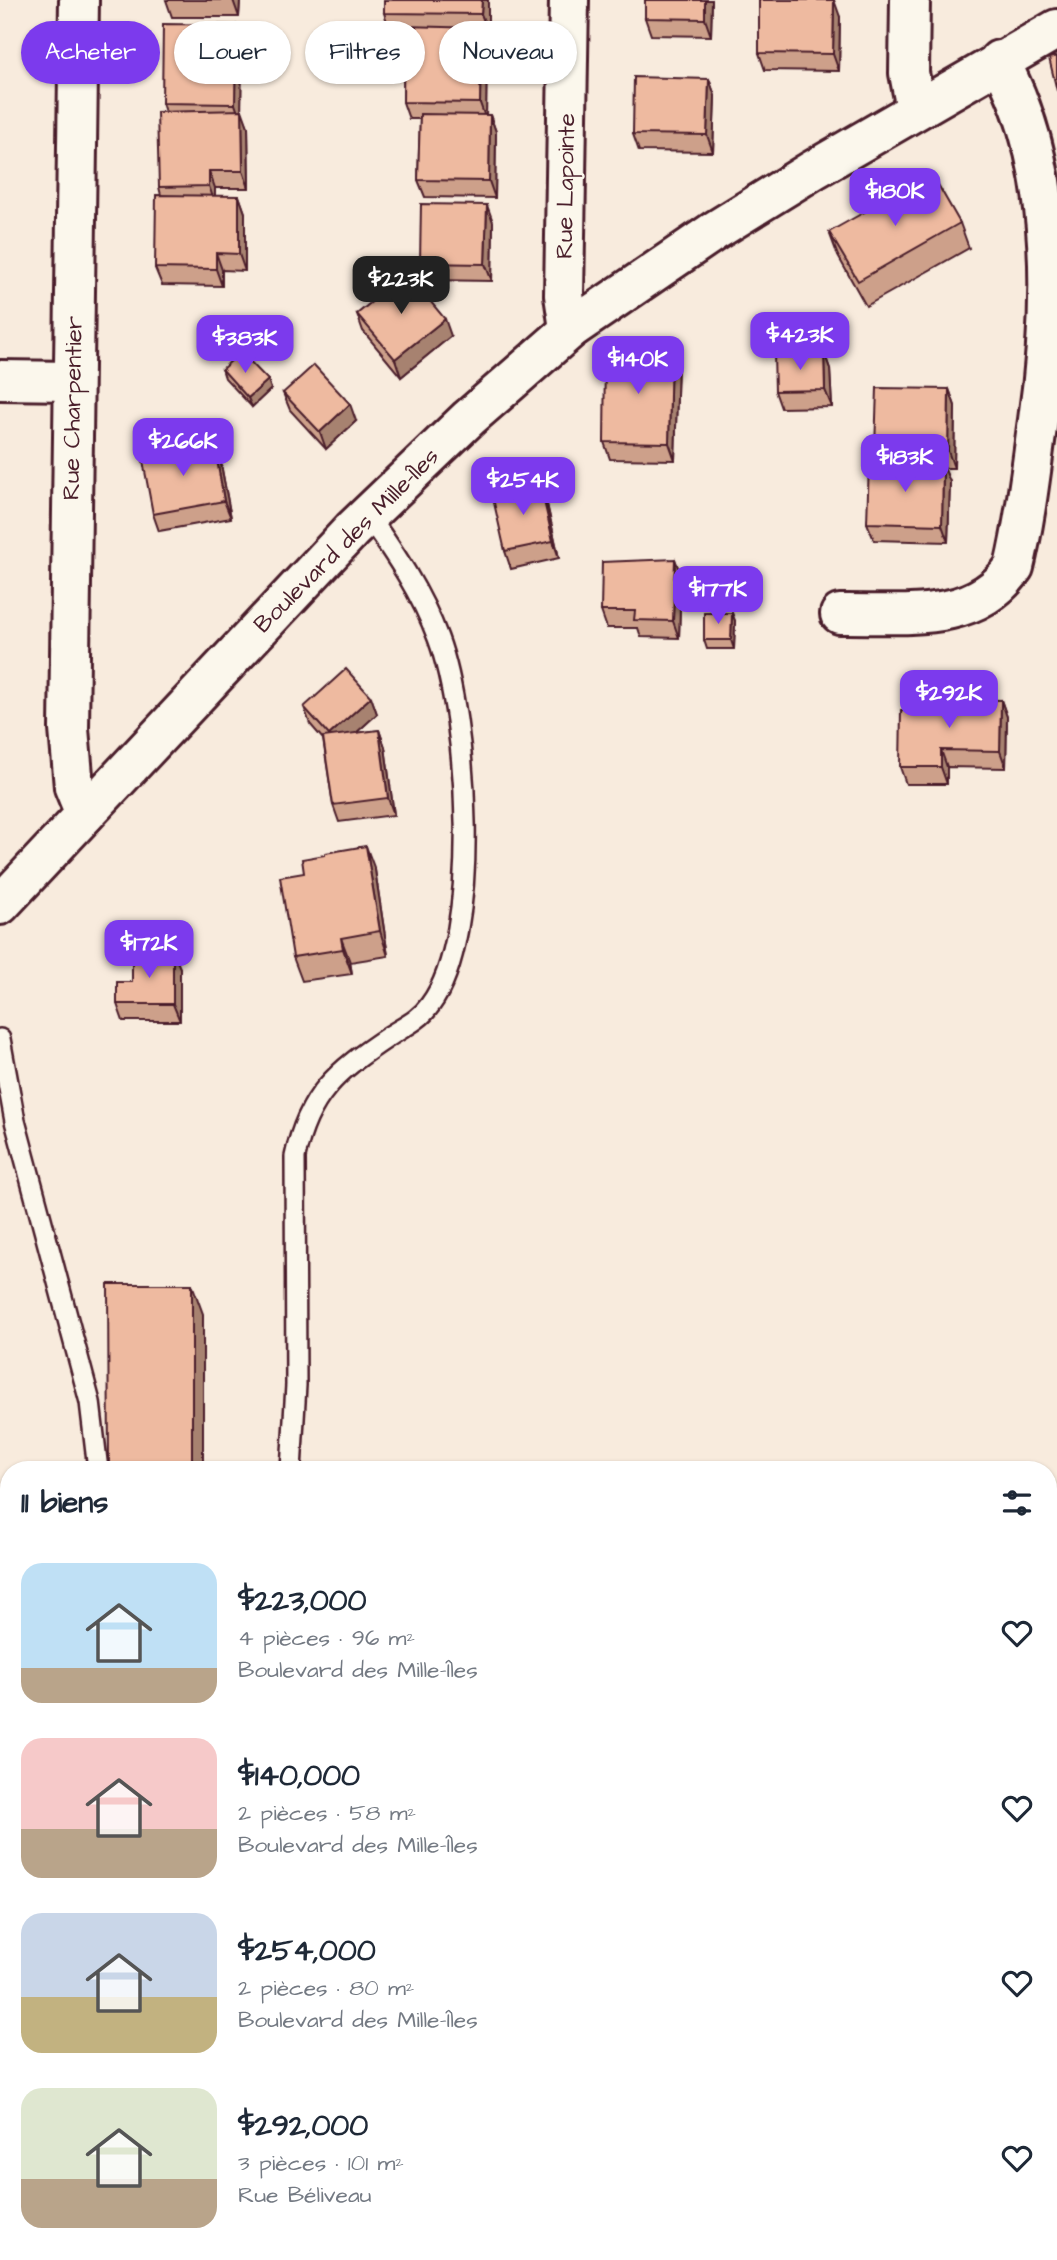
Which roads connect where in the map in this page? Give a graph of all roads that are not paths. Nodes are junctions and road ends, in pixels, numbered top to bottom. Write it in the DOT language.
graph roads {
  1 [pos="79,0"];
  2 [pos="569,0"];
  3 [pos="910,0"];
  4 [pos="1057,29"];
  5 [pos="999,60"];
  6 [pos="916,108"];
  7 [pos="572,328"];
  8 [pos="0,380"];
  9 [pos="72,381"];
  10 [pos="367,514"];
  11 [pos="841,614"];
  12 [pos="85,814"];
  13 [pos="0,905"];
  14 [pos="0,1039"];
  15 [pos="97,1461"];
  16 [pos="292,1461"];
  1 -- 9 [label="street, Rue Charpentier"];
  2 -- 7 [label="street, Rue Lapointe"];
  3 -- 6 [label="street"];
  4 -- 5 [label="street, Boulevard des Mille-Îles"];
  5 -- 6 [label="street, Boulevard des Mille-Îles"];
  5 -- 11 [label="street"];
  6 -- 7 [label="street, Boulevard des Mille-Îles"];
  7 -- 10 [label="street, Boulevard des Mille-Îles"];
  8 -- 9 [label="street"];
  9 -- 12 [label="street, Rue Charpentier"];
  10 -- 12 [label="street, Boulevard des Mille-Îles"];
  10 -- 16 [label="lane"];
  12 -- 13 [label="street, Boulevard des Mille-Îles"];
  14 -- 15 [label="lane"];
}
